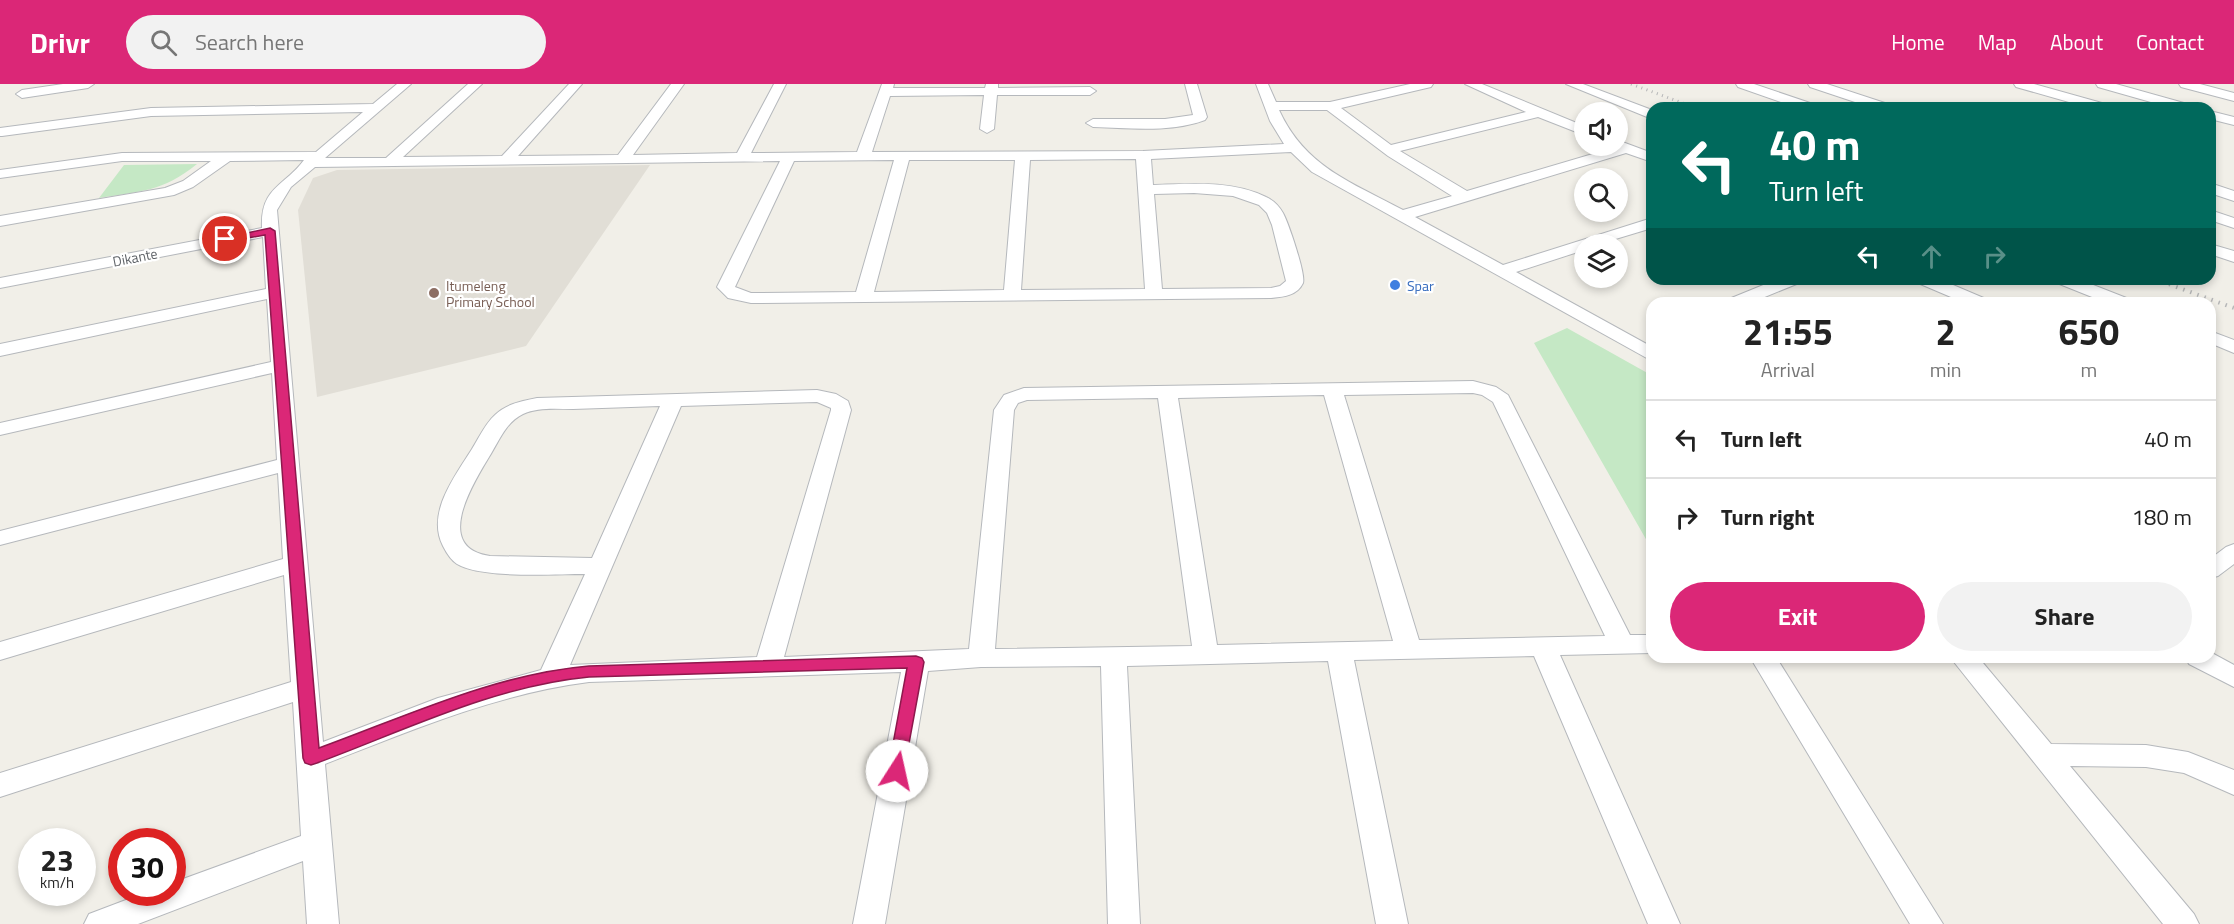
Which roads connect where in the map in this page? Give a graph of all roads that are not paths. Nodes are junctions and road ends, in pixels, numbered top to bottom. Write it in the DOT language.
graph roads {
  1 [pos="88,84"];
  2 [pos="405,84"];
  3 [pos="476,84"];
  4 [pos="576,84"];
  5 [pos="678,84"];
  6 [pos="780,84"];
  7 [pos="1191,84"];
  8 [pos="1263,84"];
  9 [pos="1427,84"];
  10 [pos="1471,84"];
  11 [pos="1572,84"];
  12 [pos="1742,84"];
  13 [pos="1807,84"];
  14 [pos="1814,84"];
  15 [pos="2020,84"];
  16 [pos="2102,84"];
  17 [pos="2185,84"];
  18 [pos="886,88"];
  19 [pos="992,88"];
  20 [pos="1777,96"];
  21 [pos="2234,97"];
  22 [pos="19,98"];
  23 [pos="1794,102"];
  24 [pos="1868,102"];
  25 [pos="2083,102"];
  26 [pos="2169,102"];
  27 [pos="1270,106"];
  28 [pos="1330,106"];
  29 [pos="376,108"];
  30 [pos="1537,113"];
  31 [pos="1646,113"];
  32 [pos="2216,117"];
  33 [pos="1092,118"];
  34 [pos="2234,122"];
  35 [pos="1574,127"];
  36 [pos="987,129"];
  37 [pos="1,134"];
  38 [pos="1292,148"];
  39 [pos="1628,148"];
  40 [pos="1389,150"];
  41 [pos="903,155"];
  42 [pos="1143,155"];
  43 [pos="227,156"];
  44 [pos="863,156"];
  45 [pos="1023,156"];
  46 [pos="1591,156"];
  47 [pos="1646,156"];
  48 [pos="742,157"];
  49 [pos="789,157"];
  50 [pos="622,159"];
  51 [pos="313,160"];
  52 [pos="391,161"];
  53 [pos="506,161"];
  54 [pos="0,174"];
  55 [pos="1144,190"];
  56 [pos="2216,190"];
  57 [pos="2234,196"];
  58 [pos="1466,197"];
  59 [pos="1401,216"];
  60 [pos="2216,217"];
  61 [pos="0,221"];
  62 [pos="2234,223"];
  63 [pos="1646,225"];
  64 [pos="270,231"];
  65 [pos="1616,234"];
  66 [pos="1574,247"];
  67 [pos="2216,251"];
  68 [pos="2234,257"];
  69 [pos="1502,271"];
  70 [pos="0,283"];
  71 [pos="1778,285"];
  72 [pos="1938,285"];
  73 [pos="2078,285"];
  74 [pos="276,292"];
  75 [pos="864,295"];
  76 [pos="1154,295"];
  77 [pos="1012,296"];
  78 [pos="1750,297"];
  79 [pos="1966,297"];
  80 [pos="2108,297"];
  81 [pos="1646,340"];
  82 [pos="2216,340"];
  83 [pos="1633,345"];
  84 [pos="2234,347"];
  85 [pos="0,350"];
  86 [pos="1646,352"];
  87 [pos="281,365"];
  88 [pos="1333,391"];
  89 [pos="1167,392"];
  90 [pos="673,401"];
  91 [pos="0,429"];
  92 [pos="287,464"];
  93 [pos="0,538"];
  94 [pos="2234,552"];
  95 [pos="296,563"];
  96 [pos="599,566"];
  97 [pos="2216,566"];
  98 [pos="1646,644"];
  99 [pos="1622,645"];
  100 [pos="1544,648"];
  101 [pos="0,651"];
  102 [pos="1409,651"];
  103 [pos="1339,652"];
  104 [pos="1206,655"];
  105 [pos="1114,657"];
  106 [pos="981,658"];
  107 [pos="916,662"];
  108 [pos="1767,663"];
  109 [pos="1968,663"];
  110 [pos="2209,663"];
  111 [pos="768,666"];
  112 [pos="552,675"];
  113 [pos="2234,677"];
  114 [pos="304,688"];
  115 [pos="2045,755"];
  116 [pos="311,758"];
  117 [pos="2234,783"];
  118 [pos="0,785"];
  119 [pos="317,843"];
  120 [pos="100,924"];
  121 [pos="323,924"];
  122 [pos="869,924"];
  123 [pos="1124,924"];
  124 [pos="1392,924"];
  125 [pos="1664,924"];
  126 [pos="1927,924"];
  127 [pos="2183,924"];
  1 -- 22 [label="street"];
  2 -- 29 [label="street"];
  3 -- 52 [label="street"];
  4 -- 53 [label="street"];
  5 -- 50 [label="street"];
  6 -- 48 [label="street"];
  7 -- 33 [label="street"];
  8 -- 27 [label="street"];
  9 -- 28 [label="street"];
  10 -- 30 [label="street"];
  11 -- 31 [label="street"];
  12 -- 20 [label="street"];
  13 -- 20 [label="street"];
  14 -- 24 [label="street"];
  15 -- 25 [label="street"];
  16 -- 26 [label="street"];
  17 -- 21 [label="street"];
  18 -- 19 [label="street"];
  18 -- 44 [label="street"];
  19 -- 33 [label="street"];
  19 -- 36 [label="street"];
  20 -- 23 [label="street"];
  22 -- 37 [label="street"];
  27 -- 28 [label="street"];
  27 -- 38 [label="street"];
  28 -- 40 [label="street"];
  29 -- 37 [label="street"];
  29 -- 51 [label="street"];
  30 -- 35 [label="street"];
  30 -- 40 [label="street"];
  32 -- 34 [label="street"];
  33 -- 42 [label="street"];
  33 -- 45 [label="street"];
  38 -- 42 [label="street"];
  38 -- 59 [label="street"];
  39 -- 47 [label="street"];
  40 -- 58 [label="street"];
  41 -- 44 [label="street"];
  41 -- 45 [label="street"];
  41 -- 75 [label="street"];
  42 -- 55 [label="street"];
  43 -- 51 [label="street"];
  43 -- 54 [label="street"];
  43 -- 61 [label="street"];
  44 -- 49 [label="street"];
  45 -- 77 [label="street"];
  46 -- 58 [label="street"];
  48 -- 49 [label="street"];
  48 -- 50 [label="street"];
  49 -- 75 [label="street"];
  50 -- 53 [label="street"];
  51 -- 52 [label="street"];
  51 -- 64 [label="street"];
  52 -- 53 [label="street"];
  55 -- 76 [label="street"];
  55 -- 76 [label="street"];
  56 -- 57 [label="street"];
  58 -- 59 [label="street"];
  59 -- 69 [label="street"];
  60 -- 62 [label="street"];
  63 -- 65 [label="street"];
  64 -- 70 [label="street, Dikante"];
  64 -- 74 [label="street"];
  66 -- 69 [label="street"];
  67 -- 68 [label="street"];
  69 -- 83 [label="street"];
  71 -- 78 [label="street"];
  72 -- 79 [label="street"];
  73 -- 80 [label="street"];
  74 -- 85 [label="street"];
  74 -- 87 [label="street"];
  75 -- 77 [label="street"];
  76 -- 77 [label="street"];
  81 -- 83 [label="street"];
  82 -- 84 [label="street"];
  83 -- 86 [label="street"];
  87 -- 91 [label="street"];
  87 -- 92 [label="street"];
  88 -- 89 [label="street"];
  88 -- 99 [label="street"];
  88 -- 102 [label="street"];
  89 -- 104 [label="street"];
  89 -- 106 [label="street"];
  90 -- 96 [label="street"];
  90 -- 96 [label="street"];
  90 -- 111 [label="street"];
  92 -- 93 [label="street"];
  92 -- 95 [label="street"];
  94 -- 97 [label="street"];
  95 -- 101 [label="street"];
  95 -- 114 [label="street"];
  96 -- 112 [label="street"];
  98 -- 99 [label="street"];
  99 -- 100 [label="street"];
  100 -- 102 [label="street"];
  100 -- 125 [label="street"];
  102 -- 103 [label="street"];
  103 -- 104 [label="street"];
  103 -- 124 [label="street"];
  104 -- 105 [label="street"];
  105 -- 106 [label="street"];
  105 -- 123 [label="street"];
  106 -- 107 [label="street"];
  107 -- 111 [label="street"];
  107 -- 122 [label="street"];
  108 -- 126 [label="street"];
  109 -- 115 [label="street"];
  110 -- 113 [label="street"];
  111 -- 112 [label="street"];
  112 -- 116 [label="street"];
  114 -- 116 [label="street"];
  114 -- 118 [label="street"];
  115 -- 117 [label="street"];
  115 -- 127 [label="street"];
  116 -- 119 [label="street"];
  119 -- 120 [label="street"];
  119 -- 121 [label="street"];
}
